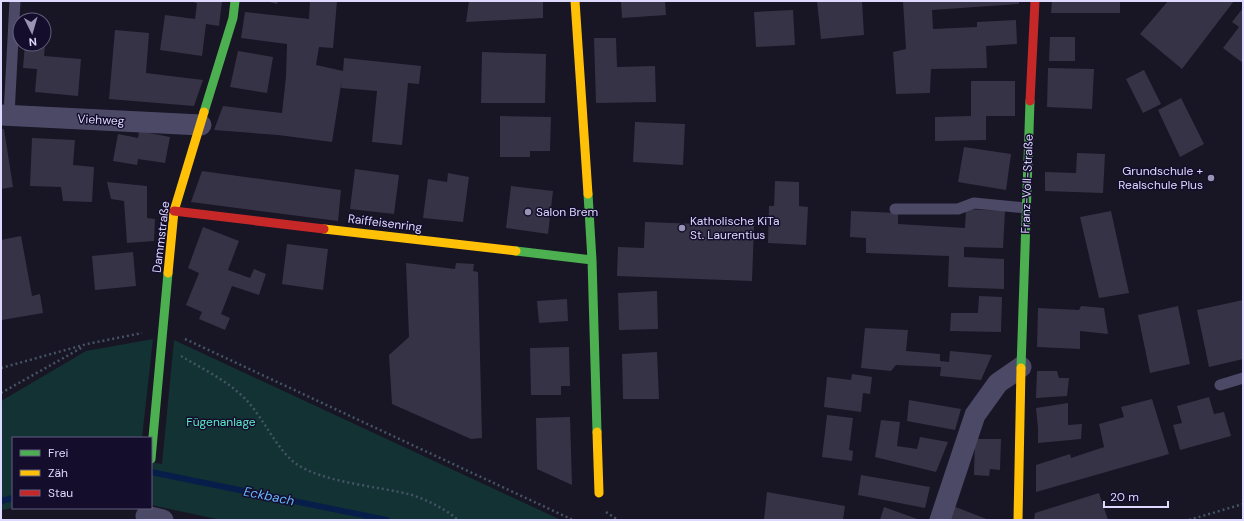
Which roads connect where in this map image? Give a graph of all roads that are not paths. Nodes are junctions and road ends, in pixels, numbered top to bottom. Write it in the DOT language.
graph roads {
  1 [pos="15,1"];
  2 [pos="235,1"];
  3 [pos="575,1"];
  4 [pos="1036,1"];
  5 [pos="5,115"];
  6 [pos="201,125"];
  7 [pos="1026,208"];
  8 [pos="896,209"];
  9 [pos="174,211"];
  10 [pos="592,260"];
  11 [pos="1021,367"];
  12 [pos="1243,378"];
  13 [pos="1220,385"];
  14 [pos="152,448"];
  15 [pos="599,493"];
  16 [pos="940,520"];
  17 [pos="1018,520"];
  1 -- 5 [label="lane"];
  2 -- 6 [label="street, Dammstraße"];
  3 -- 10 [label="street"];
  4 -- 7 [label="street, Franz-Voll-Straße"];
  5 -- 6 [label="street, Viehweg"];
  6 -- 9 [label="street, Dammstraße"];
  7 -- 8 [label="lane"];
  7 -- 11 [label="street, Franz-Voll-Straße"];
  9 -- 10 [label="street, Raiffeisenring"];
  9 -- 14 [label="street, Dammstraße"];
  10 -- 15 [label="street"];
  11 -- 16 [label="street"];
  11 -- 17 [label="street, Franz-Voll-Straße"];
  12 -- 13 [label="lane"];
}
